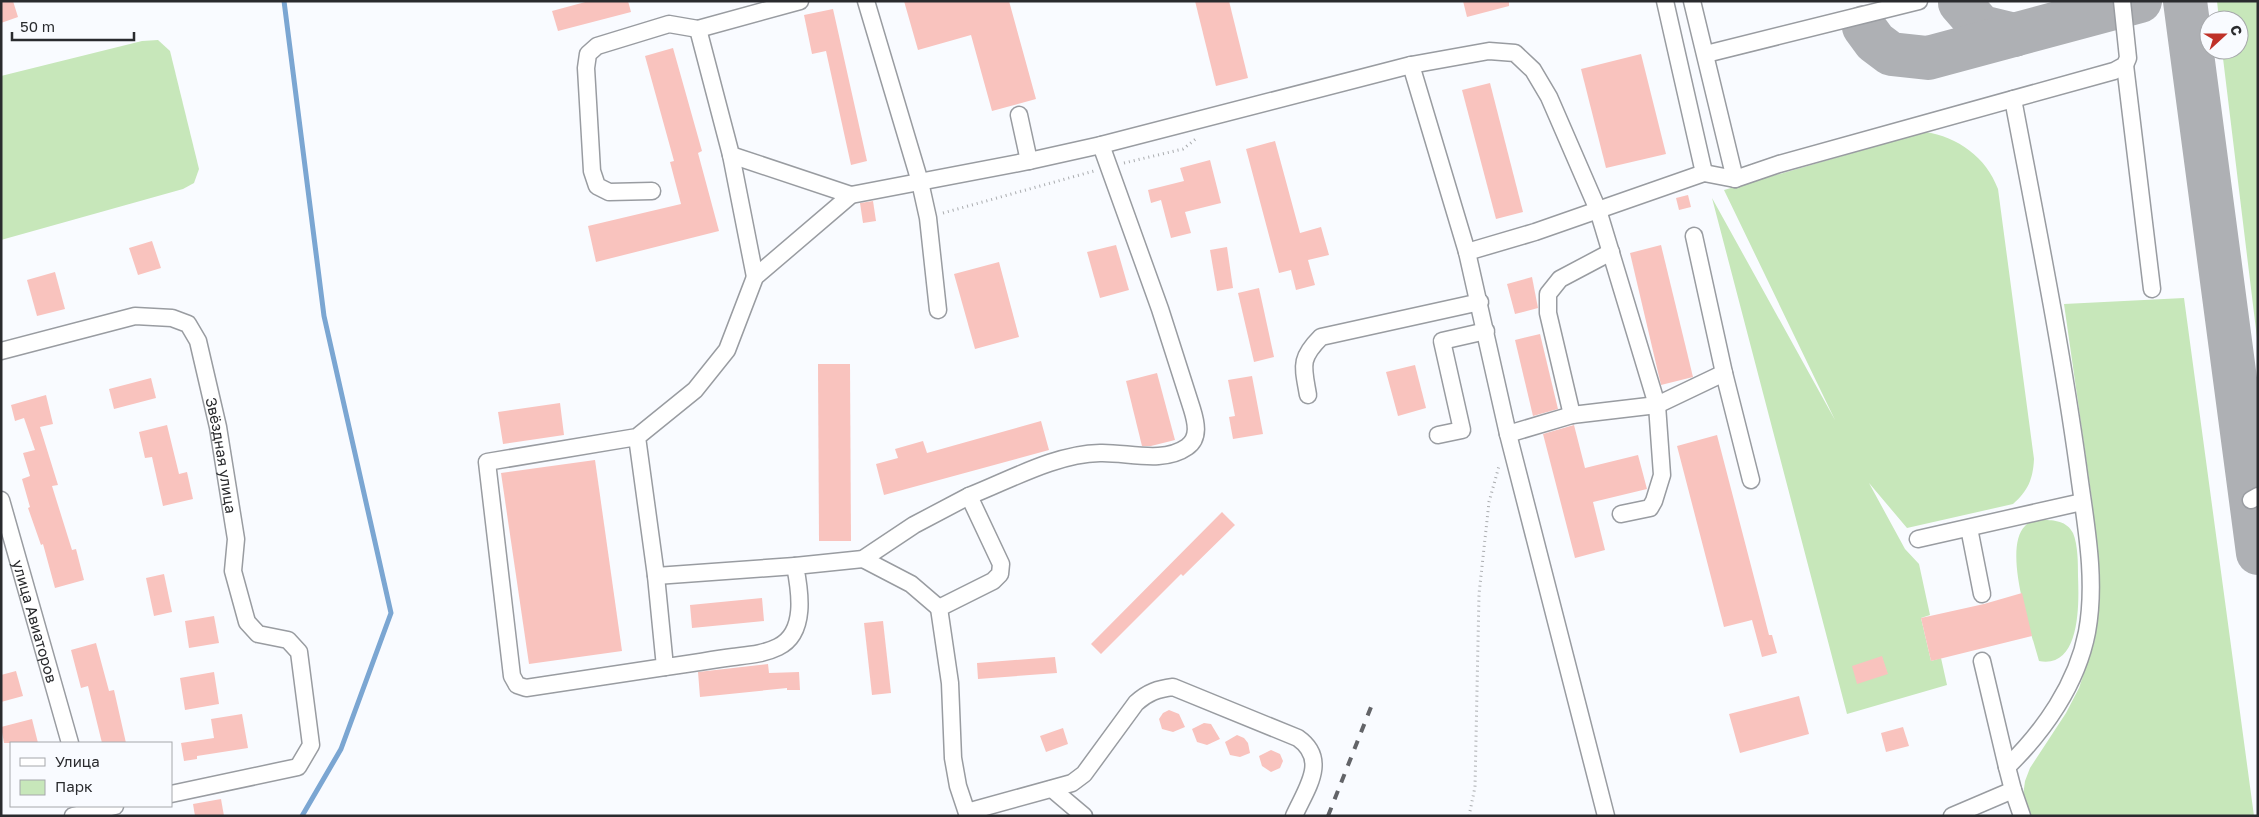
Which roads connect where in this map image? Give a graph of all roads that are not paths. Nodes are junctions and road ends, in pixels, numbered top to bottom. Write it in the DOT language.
graph roads {
  1 [pos="800,1"];
  2 [pos="866,1"];
  3 [pos="1665,1"];
  4 [pos="1692,1"];
  5 [pos="1919,1"];
  6 [pos="2122,1"];
  7 [pos="698,28"];
  8 [pos="1706,54"];
  9 [pos="1411,65"];
  10 [pos="2125,65"];
  11 [pos="2013,99"];
  12 [pos="1019,114"];
  13 [pos="1101,144"];
  14 [pos="731,155"];
  15 [pos="1029,161"];
  16 [pos="1704,173"];
  17 [pos="1735,179"];
  18 [pos="920,182"];
  19 [pos="652,191"];
  20 [pos="852,195"];
  21 [pos="1598,210"];
  22 [pos="1694,236"];
  23 [pos="1467,252"];
  24 [pos="1611,252"];
  25 [pos="755,277"];
  26 [pos="2152,289"];
  27 [pos="1480,302"];
  28 [pos="938,310"];
  29 [pos="1486,331"];
  30 [pos="1,351"];
  31 [pos="1724,373"];
  32 [pos="1308,395"];
  33 [pos="1657,405"];
  34 [pos="1572,415"];
  35 [pos="1438,434"];
  36 [pos="1508,434"];
  37 [pos="636,437"];
  38 [pos="1751,480"];
  39 [pos="969,496"];
  40 [pos="1,500"];
  41 [pos="2082,502"];
  42 [pos="1621,514"];
  43 [pos="1969,528"];
  44 [pos="1918,539"];
  45 [pos="862,558"];
  46 [pos="795,566"];
  47 [pos="656,576"];
  48 [pos="1982,594"];
  49 [pos="939,608"];
  50 [pos="1982,661"];
  51 [pos="665,667"];
  52 [pos="70,742"];
  53 [pos="2007,767"];
  54 [pos="1052,789"];
  55 [pos="2013,790"];
  56 [pos="172,794"];
  57 [pos="110,807"];
  58 [pos="89,811"];
  59 [pos="968,814"];
  60 [pos="73,816"];
  61 [pos="1084,816"];
  62 [pos="1294,816"];
  63 [pos="1606,816"];
  64 [pos="1952,816"];
  65 [pos="2022,816"];
  1 -- 7 [label="street"];
  2 -- 18 [label="street"];
  3 -- 16 [label="street"];
  4 -- 8 [label="street"];
  5 -- 8 [label="street"];
  6 -- 10 [label="street"];
  7 -- 14 [label="street"];
  7 -- 19 [label="street"];
  8 -- 17 [label="street"];
  9 -- 13 [label="street"];
  9 -- 21 [label="street"];
  9 -- 23 [label="street"];
  10 -- 11 [label="street"];
  10 -- 26 [label="street"];
  11 -- 17 [label="street"];
  11 -- 41 [label="street"];
  12 -- 15 [label="street"];
  13 -- 15 [label="street"];
  13 -- 39 [label="street"];
  14 -- 20 [label="street"];
  14 -- 25 [label="street"];
  15 -- 18 [label="street"];
  16 -- 17 [label="street"];
  16 -- 21 [label="street"];
  18 -- 20 [label="street"];
  18 -- 28 [label="street"];
  20 -- 25 [label="street"];
  21 -- 23 [label="street"];
  21 -- 24 [label="street"];
  22 -- 31 [label="street"];
  23 -- 27 [label="street"];
  24 -- 33 [label="street"];
  24 -- 34 [label="street"];
  25 -- 37 [label="street"];
  27 -- 29 [label="street"];
  27 -- 32 [label="street"];
  29 -- 35 [label="street"];
  29 -- 36 [label="street"];
  30 -- 56 [label="street, Звёздная улица"];
  31 -- 33 [label="street"];
  31 -- 38 [label="street"];
  33 -- 34 [label="street"];
  33 -- 42 [label="street"];
  34 -- 36 [label="street"];
  36 -- 63 [label="street"];
  37 -- 47 [label="street"];
  37 -- 51 [label="street"];
  39 -- 45 [label="street"];
  39 -- 49 [label="street"];
  40 -- 52 [label="street, улица Авиаторов"];
  41 -- 43 [label="street"];
  41 -- 53 [label="street"];
  43 -- 44 [label="street"];
  43 -- 48 [label="street"];
  45 -- 46 [label="street"];
  45 -- 49 [label="street"];
  46 -- 47 [label="street"];
  46 -- 51 [label="street"];
  47 -- 51 [label="street"];
  49 -- 59 [label="street"];
  50 -- 53 [label="street"];
  53 -- 55 [label="street"];
  54 -- 59 [label="street"];
  54 -- 61 [label="street"];
  54 -- 62 [label="street"];
  55 -- 64 [label="street"];
  55 -- 65 [label="street"];
  57 -- 58 [label="street"];
  58 -- 60 [label="street"];
}
